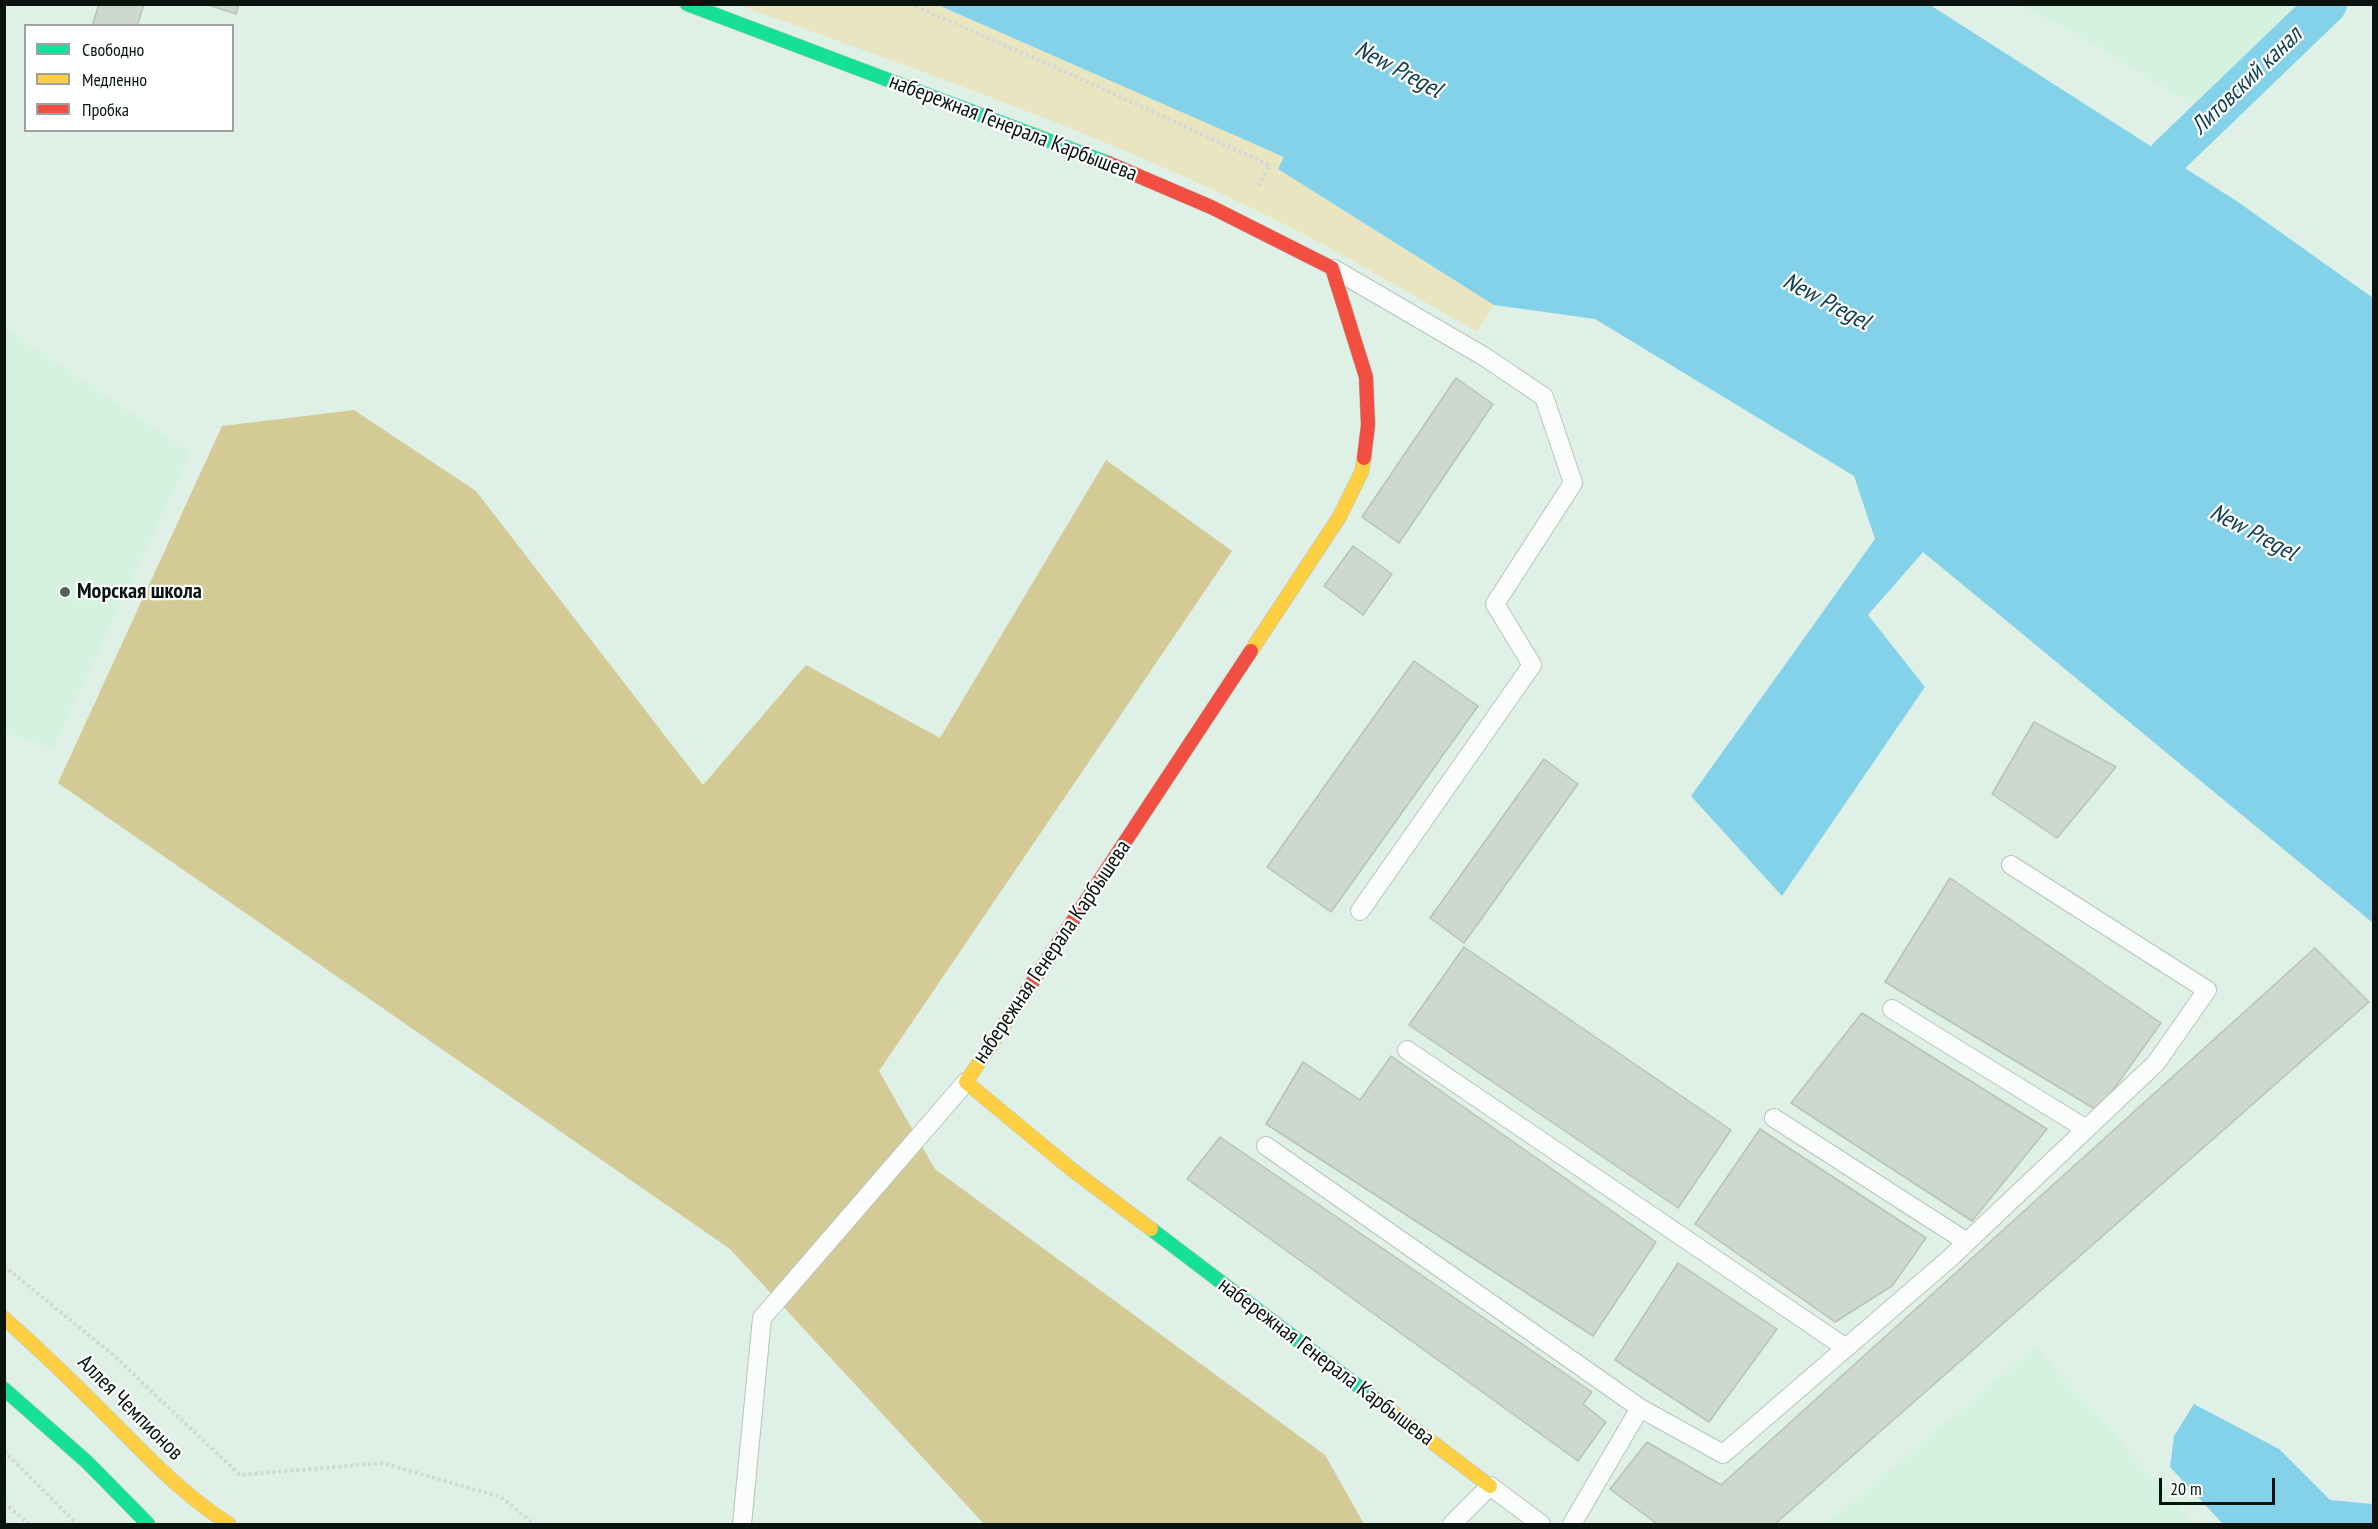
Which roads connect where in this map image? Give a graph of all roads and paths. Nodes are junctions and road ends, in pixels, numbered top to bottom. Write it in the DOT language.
graph roads {
  1 [pos="687,4"];
  2 [pos="910,4"];
  3 [pos="1271,236"];
  4 [pos="1332,268"];
  5 [pos="2011,864"];
  6 [pos="1360,911"];
  7 [pos="1892,1009"];
  8 [pos="1407,1050"];
  9 [pos="966,1082"];
  10 [pos="1774,1118"];
  11 [pos="2086,1129"];
  12 [pos="1266,1146"];
  13 [pos="1967,1242"];
  14 [pos="4,1266"];
  15 [pos="4,1318"];
  16 [pos="1846,1348"];
  17 [pos="4,1389"];
  18 [pos="1640,1408"];
  19 [pos="4,1451"];
  20 [pos="1490,1486"];
  21 [pos="4,1503"];
  22 [pos="29,1524"];
  23 [pos="77,1524"];
  24 [pos="148,1524"];
  25 [pos="229,1524"];
  26 [pos="534,1524"];
  27 [pos="742,1524"];
  28 [pos="1452,1524"];
  29 [pos="1541,1524"];
  30 [pos="1572,1524"];
  1 -- 3 [label="street, набережная Генерала Карбышева"];
  2 -- 3 [label="path"];
  3 -- 4 [label="street, набережная Генерала Карбышева"];
  4 -- 6 [label="lane, набережная Генерала Карбышева"];
  4 -- 9 [label="street, набережная Генерала Карбышева"];
  5 -- 11 [label="lane"];
  7 -- 11 [label="lane"];
  8 -- 16 [label="lane"];
  9 -- 20 [label="street, набережная Генерала Карбышева"];
  9 -- 27 [label="lane"];
  10 -- 13 [label="lane"];
  11 -- 13 [label="lane"];
  12 -- 18 [label="lane"];
  13 -- 16 [label="lane"];
  14 -- 26 [label="path"];
  15 -- 25 [label="street, Аллея Чемпионов"];
  16 -- 18 [label="lane"];
  17 -- 24 [label="street"];
  18 -- 30 [label="lane"];
  19 -- 23 [label="path"];
  20 -- 28 [label="lane"];
  20 -- 29 [label="lane"];
  21 -- 22 [label="path"];
}
